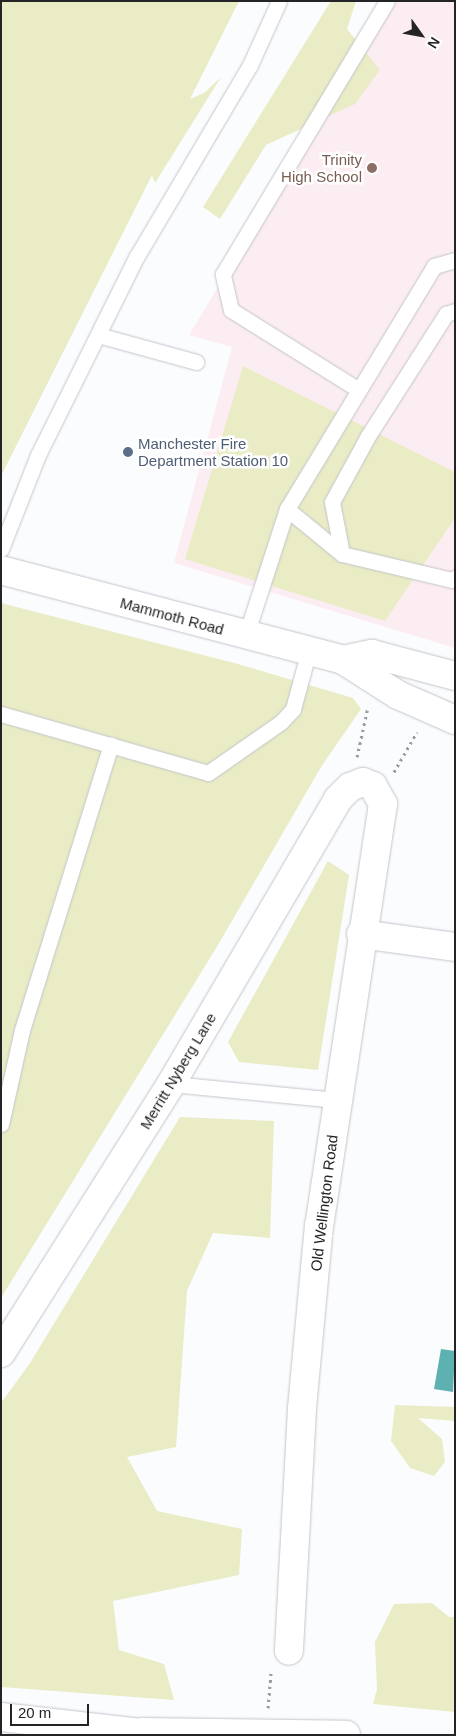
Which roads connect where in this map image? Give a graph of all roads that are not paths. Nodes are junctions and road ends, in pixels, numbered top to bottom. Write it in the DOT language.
graph roads {
  1 [pos="278,1"];
  2 [pos="387,1"];
  3 [pos="455,260"];
  4 [pos="455,311"];
  5 [pos="98,335"];
  6 [pos="196,362"];
  7 [pos="359,390"];
  8 [pos="288,509"];
  9 [pos="1,549"];
  10 [pos="342,554"];
  11 [pos="1,570"];
  12 [pos="455,578"];
  13 [pos="246,635"];
  14 [pos="309,650"];
  15 [pos="343,660"];
  16 [pos="455,676"];
  17 [pos="1,714"];
  18 [pos="455,720"];
  19 [pos="111,745"];
  20 [pos="381,795"];
  21 [pos="361,934"];
  22 [pos="455,947"];
  23 [pos="171,1084"];
  24 [pos="337,1100"];
  25 [pos="1,1124"];
  26 [pos="1,1353"];
  27 [pos="289,1651"];
  28 [pos="1,1717"];
  29 [pos="151,1733"];
  30 [pos="346,1735"];
  1 -- 5 [label="lane"];
  2 -- 7 [label="lane"];
  3 -- 7 [label="lane"];
  4 -- 10 [label="lane"];
  5 -- 6 [label="lane"];
  5 -- 9 [label="lane"];
  7 -- 8 [label="lane"];
  8 -- 10 [label="lane"];
  8 -- 13 [label="lane"];
  10 -- 12 [label="lane"];
  11 -- 13 [label="street, Mammoth Road"];
  13 -- 14 [label="street, Mammoth Road"];
  14 -- 15 [label="street, Mammoth Road"];
  14 -- 19 [label="lane"];
  15 -- 16 [label="street, Mammoth Road"];
  15 -- 18 [label="street, Mammoth Road"];
  17 -- 19 [label="lane"];
  19 -- 25 [label="lane"];
  20 -- 21 [label="street, Old Wellington Road"];
  20 -- 23 [label="street, Merritt Nyberg Lane"];
  21 -- 22 [label="street"];
  21 -- 24 [label="street, Old Wellington Road"];
  23 -- 24 [label="lane"];
  23 -- 26 [label="street, Merritt Nyberg Lane"];
  24 -- 27 [label="street, Old Wellington Road"];
  28 -- 29 [label="street"];
  29 -- 30 [label="street"];
}
